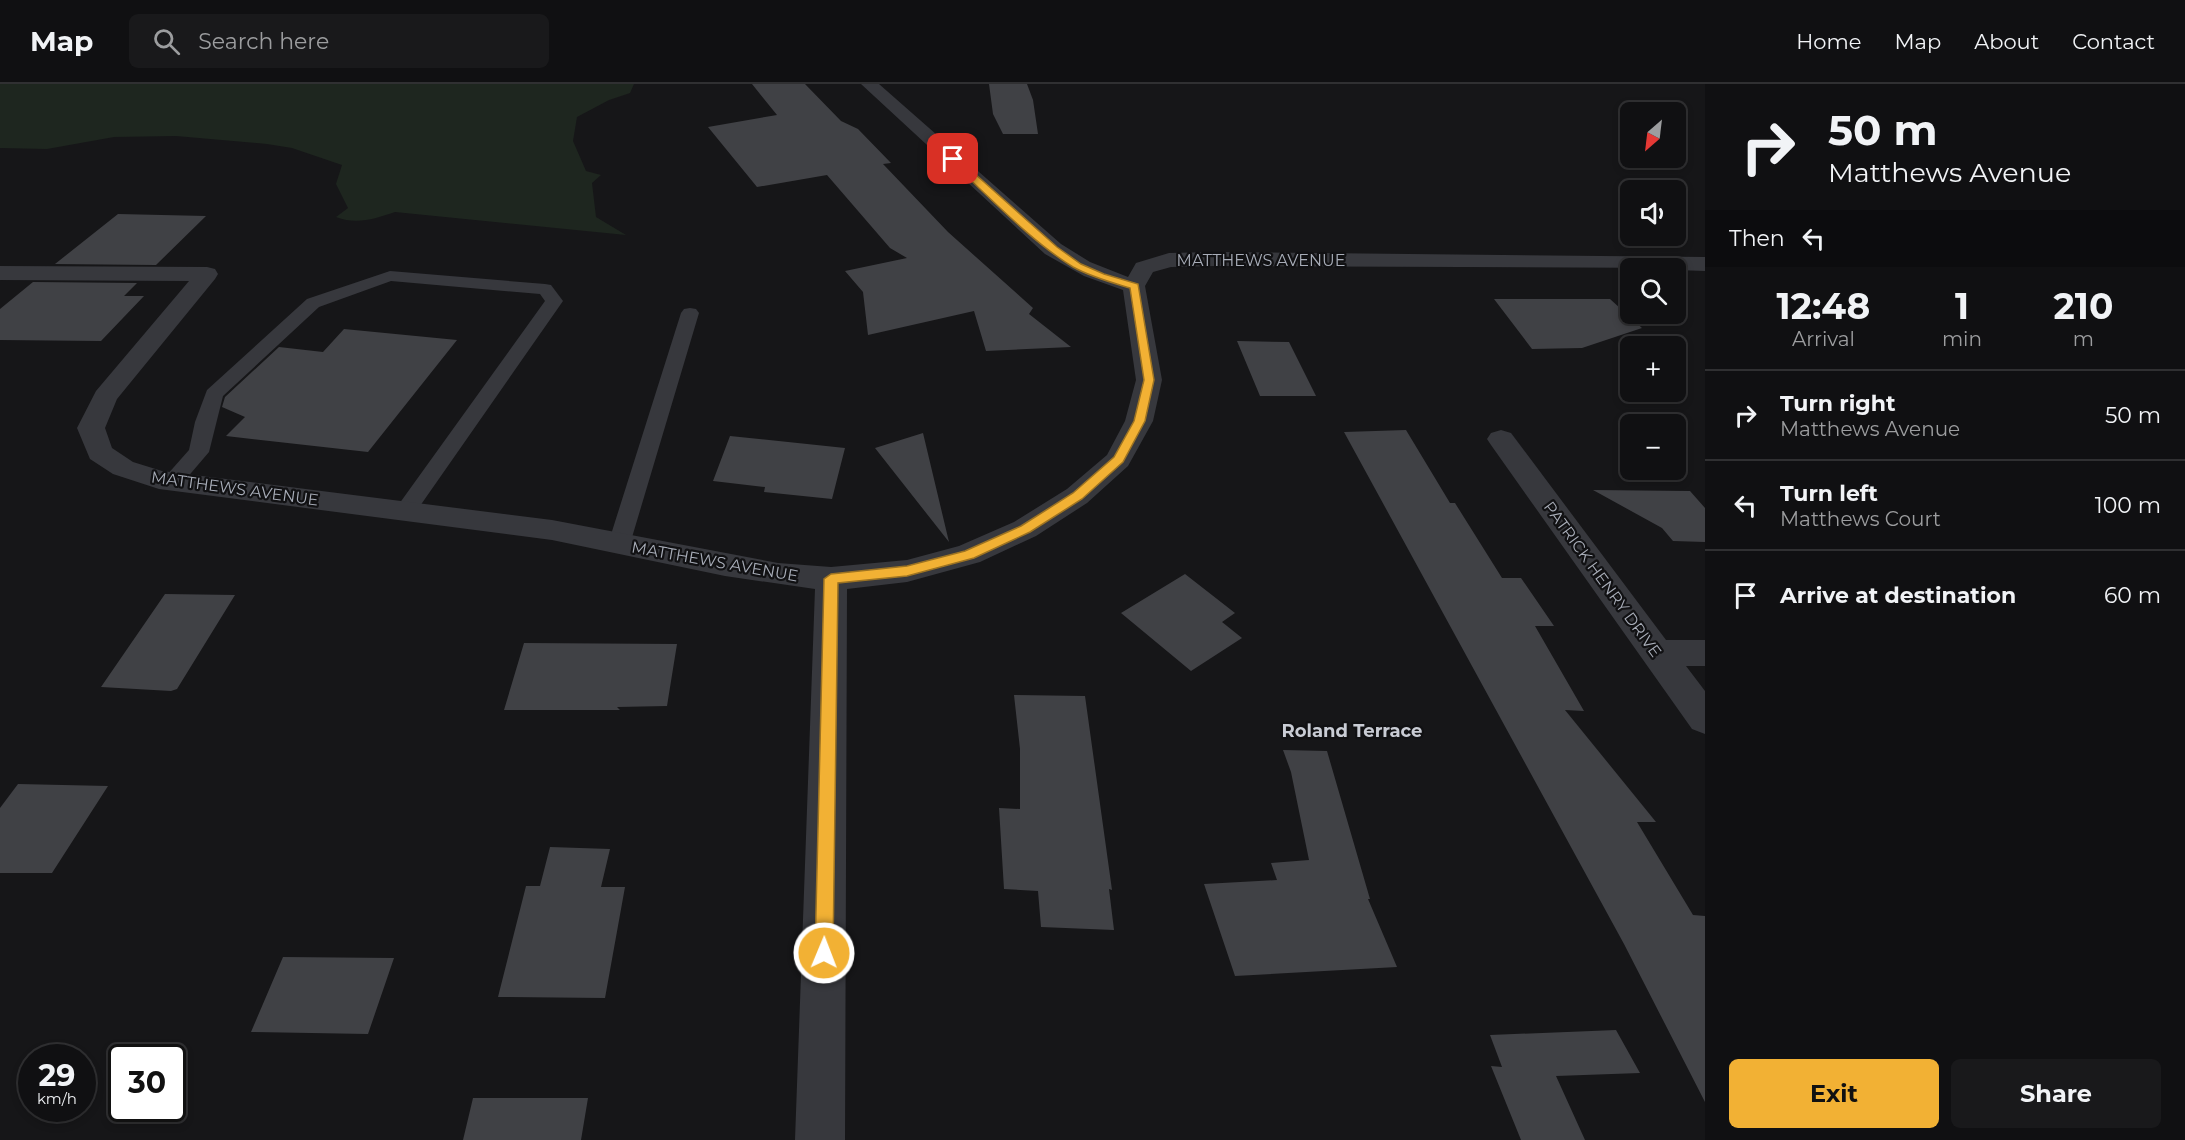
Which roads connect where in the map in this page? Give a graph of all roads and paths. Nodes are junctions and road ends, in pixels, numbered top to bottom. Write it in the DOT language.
graph roads {
  1 [pos="869,84"];
  2 [pos="1705,264"];
  3 [pos="0,273"];
  4 [pos="1134,286"];
  5 [pos="690,313"];
  6 [pos="1502,439"];
  7 [pos="173,481"];
  8 [pos="405,511"];
  9 [pos="618,544"];
  10 [pos="831,579"];
  11 [pos="1656,653"];
  12 [pos="1705,653"];
  13 [pos="1705,719"];
  14 [pos="820,1140"];
  1 -- 4 [label="street"];
  2 -- 4 [label="street, MATTHEWS AVENUE"];
  3 -- 7 [label="street, MATTHEWS AVENUE"];
  4 -- 10 [label="street, MATTHEWS AVENUE"];
  5 -- 9 [label="lane"];
  6 -- 11 [label="street, PATRICK HENRY DRIVE"];
  7 -- 8 [label="street, MATTHEWS AVENUE"];
  7 -- 8 [label="lane"];
  8 -- 9 [label="street, MATTHEWS AVENUE"];
  9 -- 10 [label="street, MATTHEWS AVENUE"];
  10 -- 14 [label="street"];
  11 -- 12 [label="street"];
  11 -- 13 [label="street, PATRICK HENRY DRIVE"];
}
